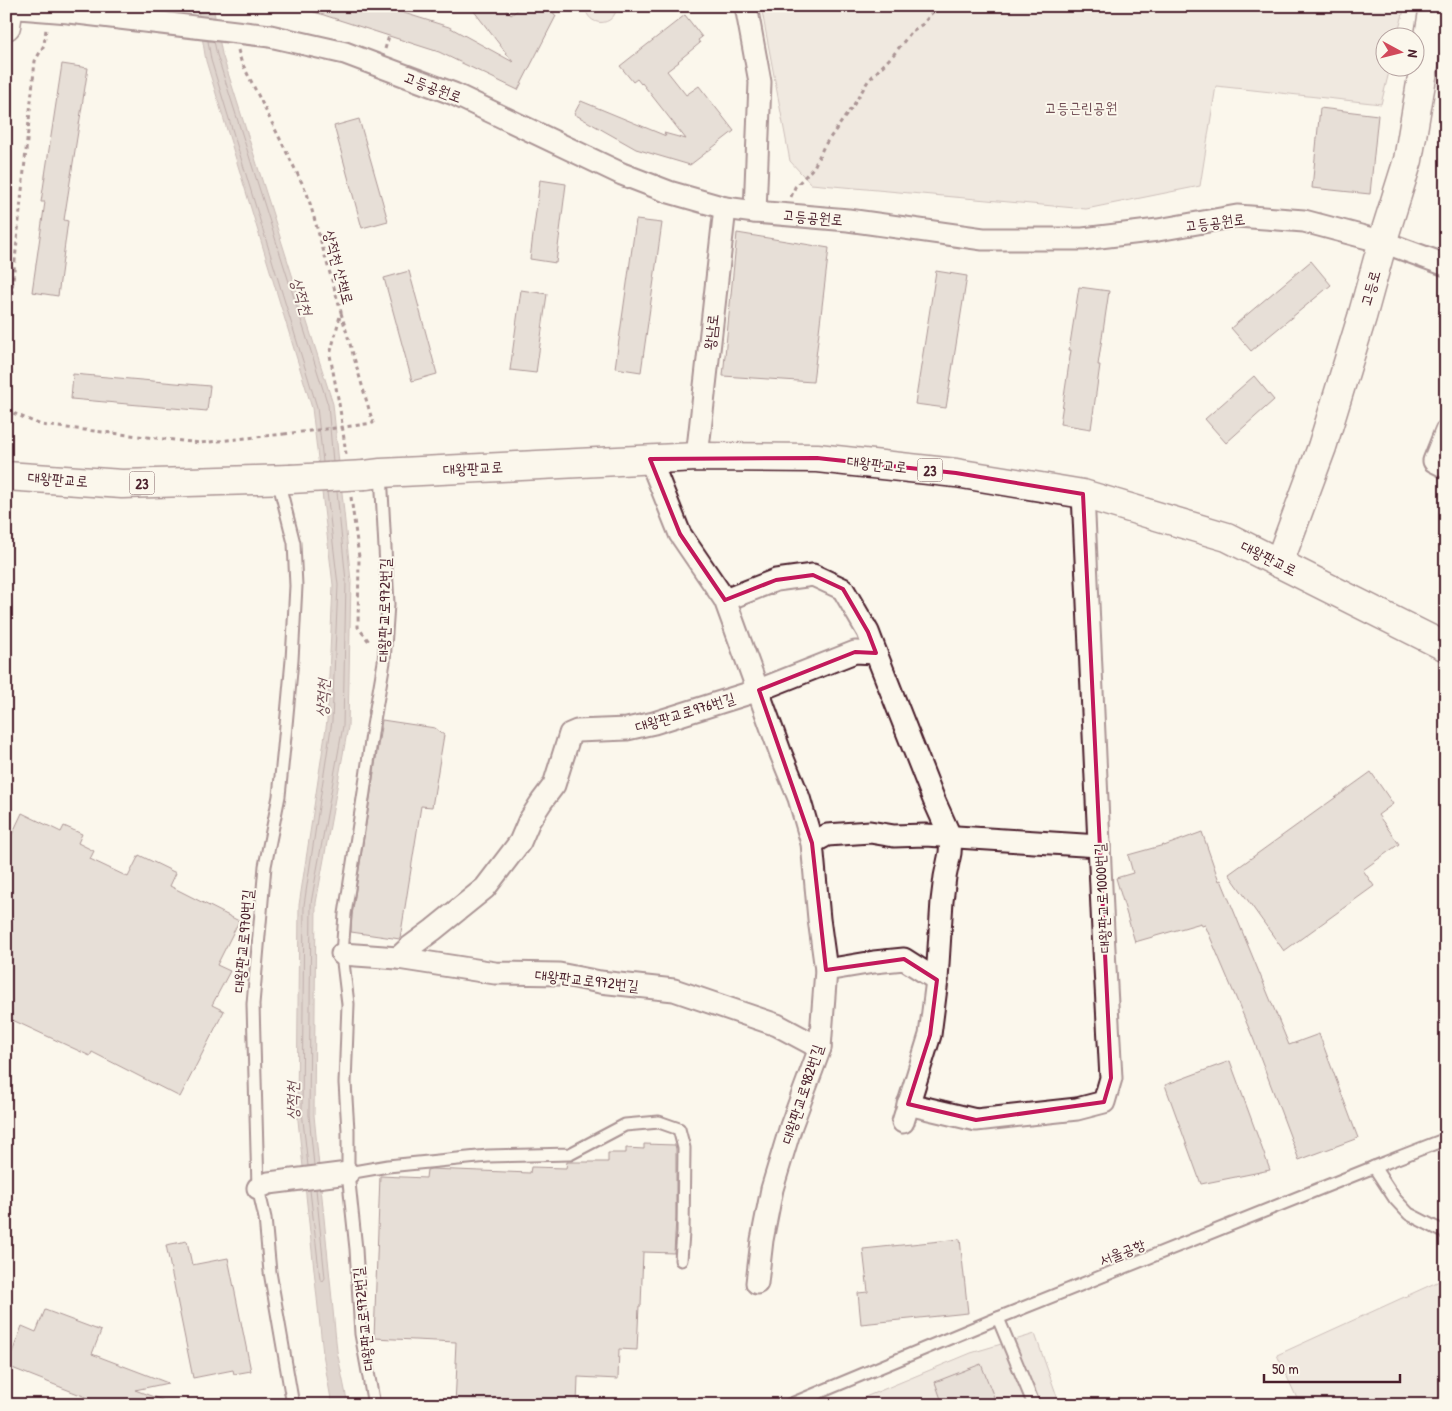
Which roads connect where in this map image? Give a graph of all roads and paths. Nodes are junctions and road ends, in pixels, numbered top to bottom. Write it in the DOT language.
graph roads {
  1 [pos="398,6"];
  2 [pos="746,6"];
  3 [pos="939,6"];
  4 [pos="1434,6"];
  5 [pos="48,10"];
  6 [pos="396,11"];
  7 [pos="8,12"];
  8 [pos="235,43"];
  9 [pos="725,208"];
  10 [pos="755,212"];
  11 [pos="784,214"];
  12 [pos="1383,242"];
  13 [pos="1446,265"];
  14 [pos="341,312"];
  15 [pos="6,350"];
  16 [pos="6,410"];
  17 [pos="1446,431"];
  18 [pos="697,456"];
  19 [pos="650,458"];
  20 [pos="1446,467"];
  21 [pos="360,474"];
  22 [pos="6,476"];
  23 [pos="284,480"];
  24 [pos="1083,494"];
  25 [pos="1280,563"];
  26 [pos="725,600"];
  27 [pos="1446,647"];
  28 [pos="876,653"];
  29 [pos="384,662"];
  30 [pos="759,690"];
  31 [pos="951,838"];
  32 [pos="812,843"];
  33 [pos="1099,846"];
  34 [pos="342,954"];
  35 [pos="398,958"];
  36 [pos="826,970"];
  37 [pos="938,980"];
  38 [pos="820,1048"];
  39 [pos="1446,1140"];
  40 [pos="1374,1167"];
  41 [pos="343,1174"];
  42 [pos="264,1186"];
  43 [pos="1446,1231"];
  44 [pos="681,1260"];
  45 [pos="757,1283"];
  46 [pos="998,1318"];
  47 [pos="293,1405"];
  48 [pos="374,1405"];
  49 [pos="788,1405"];
  50 [pos="1034,1405"];
  1 -- 6 [label="path"];
  2 -- 10 [label="street"];
  3 -- 11 [label="path"];
  4 -- 12 [label="main road, 고등로"];
  5 -- 7 [label="street"];
  5 -- 9 [label="street, 고등공원로, bridge"];
  5 -- 15 [label="path"];
  8 -- 14 [label="path, 상적천 산책로"];
  9 -- 10 [label="street, 고등공원로"];
  9 -- 18 [label="street, 왕남로"];
  10 -- 11 [label="street, 고등공원로"];
  11 -- 12 [label="street, 고등공원로"];
  12 -- 13 [label="street, 고등공원로"];
  12 -- 25 [label="main road, 고등로"];
  14 -- 16 [label="path, bridge"];
  14 -- 21 [label="path, 상적천 산책로"];
  17 -- 20 [label="street"];
  18 -- 19 [label="main road, 대왕판교로 / 23"];
  18 -- 24 [label="main road, 대왕판교로 / 23"];
  19 -- 21 [label="main road, 대왕판교로 / 23"];
  19 -- 26 [label="street, 대왕판교로982번길"];
  21 -- 23 [label="main road, 23, bridge"];
  21 -- 29 [label="lane, 대왕판교로972번길"];
  21 -- 29 [label="path, 상적천 산책로"];
  22 -- 23 [label="main road, 대왕판교로 / 23"];
  23 -- 42 [label="lane, 대왕판교로970번길"];
  24 -- 25 [label="main road, 대왕판교로 / 23"];
  24 -- 33 [label="street, 대왕판교로1000번길"];
  25 -- 27 [label="main road, 대왕판교로 / 23"];
  26 -- 28 [label="street"];
  26 -- 30 [label="street, 대왕판교로982번길"];
  28 -- 30 [label="street"];
  28 -- 31 [label="street"];
  29 -- 34 [label="lane, 대왕판교로972번길"];
  30 -- 32 [label="street, 대왕판교로982번길"];
  30 -- 35 [label="street, 대왕판교로976번길"];
  31 -- 32 [label="street"];
  31 -- 33 [label="street"];
  31 -- 37 [label="street"];
  32 -- 36 [label="street, 대왕판교로982번길"];
  33 -- 37 [label="street, 대왕판교로1000번길"];
  34 -- 35 [label="street, 대왕판교로972번길"];
  34 -- 41 [label="lane, 대왕판교로972번길"];
  35 -- 38 [label="street, 대왕판교로972번길"];
  36 -- 37 [label="street"];
  36 -- 38 [label="street, 대왕판교로982번길"];
  38 -- 45 [label="street, 대왕판교로982번길"];
  39 -- 40 [label="lane, 서울공항"];
  40 -- 43 [label="lane"];
  40 -- 46 [label="lane, 서울공항"];
  41 -- 42 [label="street"];
  41 -- 44 [label="lane"];
  41 -- 48 [label="lane, 대왕판교로972번길"];
  42 -- 47 [label="lane, 대왕판교로970번길"];
  46 -- 49 [label="lane, 서울공항"];
  46 -- 50 [label="lane"];
}
